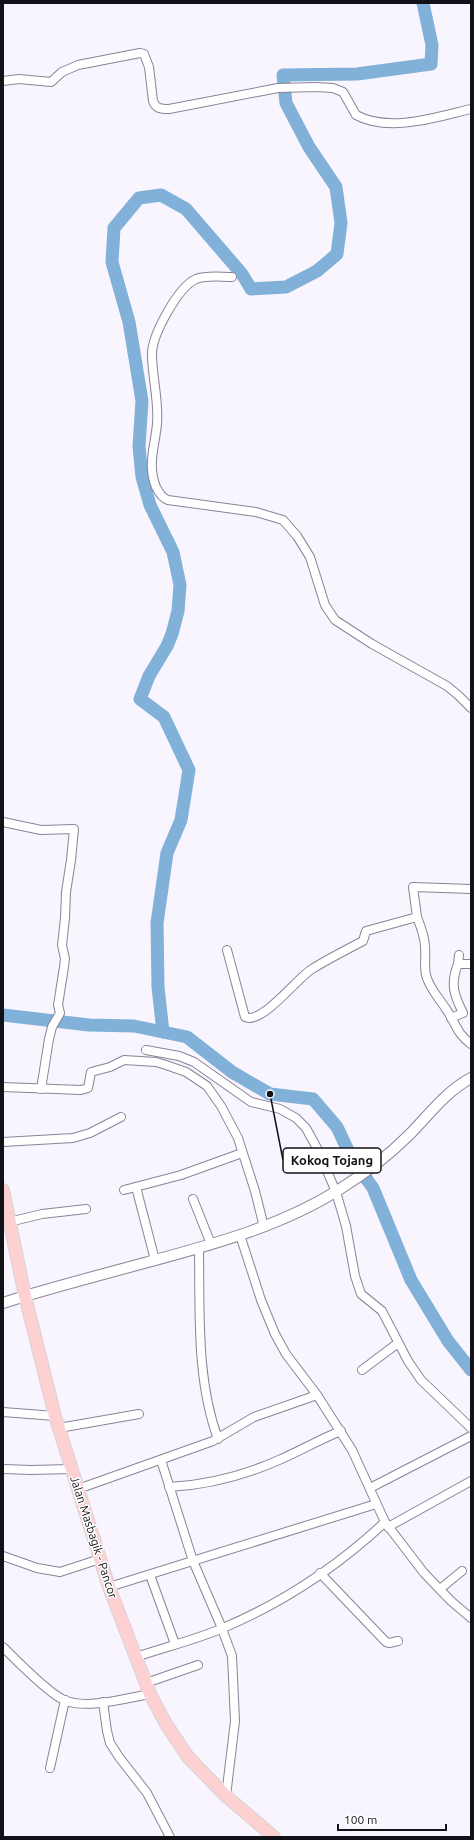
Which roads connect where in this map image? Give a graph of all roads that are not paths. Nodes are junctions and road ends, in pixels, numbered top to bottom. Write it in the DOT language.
graph roads {
  1 [pos="3,80"];
  2 [pos="471,109"];
  3 [pos="232,277"];
  4 [pos="471,708"];
  5 [pos="3,822"];
  6 [pos="471,889"];
  7 [pos="416,917"];
  8 [pos="227,950"];
  9 [pos="459,955"];
  10 [pos="458,964"];
  11 [pos="471,964"];
  12 [pos="451,1018"];
  13 [pos="471,1044"];
  14 [pos="146,1050"];
  15 [pos="471,1078"];
  16 [pos="3,1087"];
  17 [pos="41,1089"];
  18 [pos="121,1117"];
  19 [pos="3,1142"];
  20 [pos="242,1153"];
  21 [pos="136,1187"];
  22 [pos="3,1190"];
  23 [pos="124,1190"];
  24 [pos="336,1192"];
  25 [pos="193,1199"];
  26 [pos="86,1209"];
  27 [pos="5,1210"];
  28 [pos="9,1222"];
  29 [pos="264,1227"];
  30 [pos="240,1235"];
  31 [pos="211,1244"];
  32 [pos="199,1248"];
  33 [pos="155,1260"];
  34 [pos="25,1296"];
  35 [pos="3,1303"];
  36 [pos="395,1345"];
  37 [pos="362,1370"];
  38 [pos="316,1395"];
  39 [pos="3,1412"];
  40 [pos="139,1414"];
  41 [pos="55,1416"];
  42 [pos="59,1428"];
  43 [pos="471,1428"];
  44 [pos="341,1431"];
  45 [pos="471,1436"];
  46 [pos="218,1439"];
  47 [pos="161,1460"];
  48 [pos="3,1469"];
  49 [pos="71,1469"];
  50 [pos="471,1481"];
  51 [pos="169,1487"];
  52 [pos="370,1488"];
  53 [pos="78,1489"];
  54 [pos="376,1504"];
  55 [pos="386,1524"];
  56 [pos="3,1556"];
  57 [pos="100,1558"];
  58 [pos="193,1560"];
  59 [pos="462,1571"];
  60 [pos="320,1573"];
  61 [pos="150,1575"];
  62 [pos="109,1587"];
  63 [pos="440,1589"];
  64 [pos="471,1618"];
  65 [pos="222,1628"];
  66 [pos="398,1640"];
  67 [pos="175,1644"];
  68 [pos="3,1647"];
  69 [pos="136,1657"];
  70 [pos="198,1665"];
  71 [pos="148,1688"];
  72 [pos="65,1700"];
  73 [pos="103,1702"];
  74 [pos="50,1768"];
  75 [pos="226,1796"];
  76 [pos="170,1837"];
  77 [pos="274,1837"];
  1 -- 2 [label="street"];
  3 -- 4 [label="street"];
  5 -- 17 [label="street"];
  6 -- 7 [label="street"];
  7 -- 8 [label="street"];
  7 -- 12 [label="street"];
  9 -- 10 [label="street"];
  10 -- 11 [label="street"];
  10 -- 12 [label="street"];
  12 -- 13 [label="street"];
  14 -- 24 [label="street"];
  15 -- 24 [label="street"];
  16 -- 17 [label="street"];
  17 -- 20 [label="street"];
  18 -- 19 [label="street"];
  20 -- 21 [label="street"];
  20 -- 29 [label="street"];
  21 -- 23 [label="street"];
  21 -- 33 [label="street"];
  22 -- 27 [label="main road, Jalan Masbagik - Pancor"];
  24 -- 29 [label="street"];
  24 -- 36 [label="street"];
  25 -- 31 [label="street"];
  26 -- 28 [label="street"];
  27 -- 28 [label="main road, Jalan Masbagik - Pancor"];
  28 -- 34 [label="main road, Jalan Masbagik - Pancor"];
  29 -- 30 [label="street"];
  30 -- 31 [label="street"];
  30 -- 38 [label="street"];
  31 -- 32 [label="street"];
  32 -- 33 [label="street"];
  32 -- 46 [label="street"];
  33 -- 34 [label="street"];
  34 -- 35 [label="street"];
  34 -- 41 [label="main road, Jalan Masbagik - Pancor"];
  36 -- 37 [label="street"];
  36 -- 43 [label="street"];
  38 -- 44 [label="street"];
  38 -- 46 [label="street"];
  39 -- 41 [label="street"];
  40 -- 42 [label="street"];
  41 -- 42 [label="main road, Jalan Masbagik - Pancor"];
  42 -- 49 [label="main road, Jalan Masbagik - Pancor"];
  44 -- 51 [label="street"];
  44 -- 52 [label="street"];
  45 -- 52 [label="street"];
  46 -- 47 [label="street"];
  47 -- 51 [label="street"];
  47 -- 53 [label="street"];
  48 -- 49 [label="street"];
  49 -- 53 [label="main road, Jalan Masbagik - Pancor"];
  50 -- 55 [label="street"];
  51 -- 58 [label="street"];
  52 -- 54 [label="street"];
  53 -- 57 [label="main road, Jalan Masbagik - Pancor"];
  54 -- 55 [label="street"];
  54 -- 58 [label="street"];
  55 -- 60 [label="street"];
  55 -- 63 [label="street"];
  56 -- 57 [label="street"];
  57 -- 62 [label="main road, Jalan Masbagik - Pancor"];
  58 -- 61 [label="street"];
  58 -- 65 [label="street"];
  59 -- 63 [label="street"];
  60 -- 65 [label="street"];
  60 -- 66 [label="street"];
  61 -- 62 [label="street"];
  61 -- 67 [label="street"];
  62 -- 69 [label="main road, Jalan Masbagik - Pancor"];
  63 -- 64 [label="street"];
  65 -- 67 [label="street"];
  65 -- 75 [label="street"];
  67 -- 69 [label="street"];
  68 -- 72 [label="street"];
  69 -- 71 [label="main road, Jalan Masbagik - Pancor"];
  70 -- 71 [label="street"];
  71 -- 73 [label="street"];
  71 -- 75 [label="main road, Jalan Masbagik - Pancor"];
  72 -- 73 [label="street"];
  72 -- 74 [label="street"];
  73 -- 76 [label="street"];
  75 -- 77 [label="main road, Jalan Masbagik - Pancor"];
}
